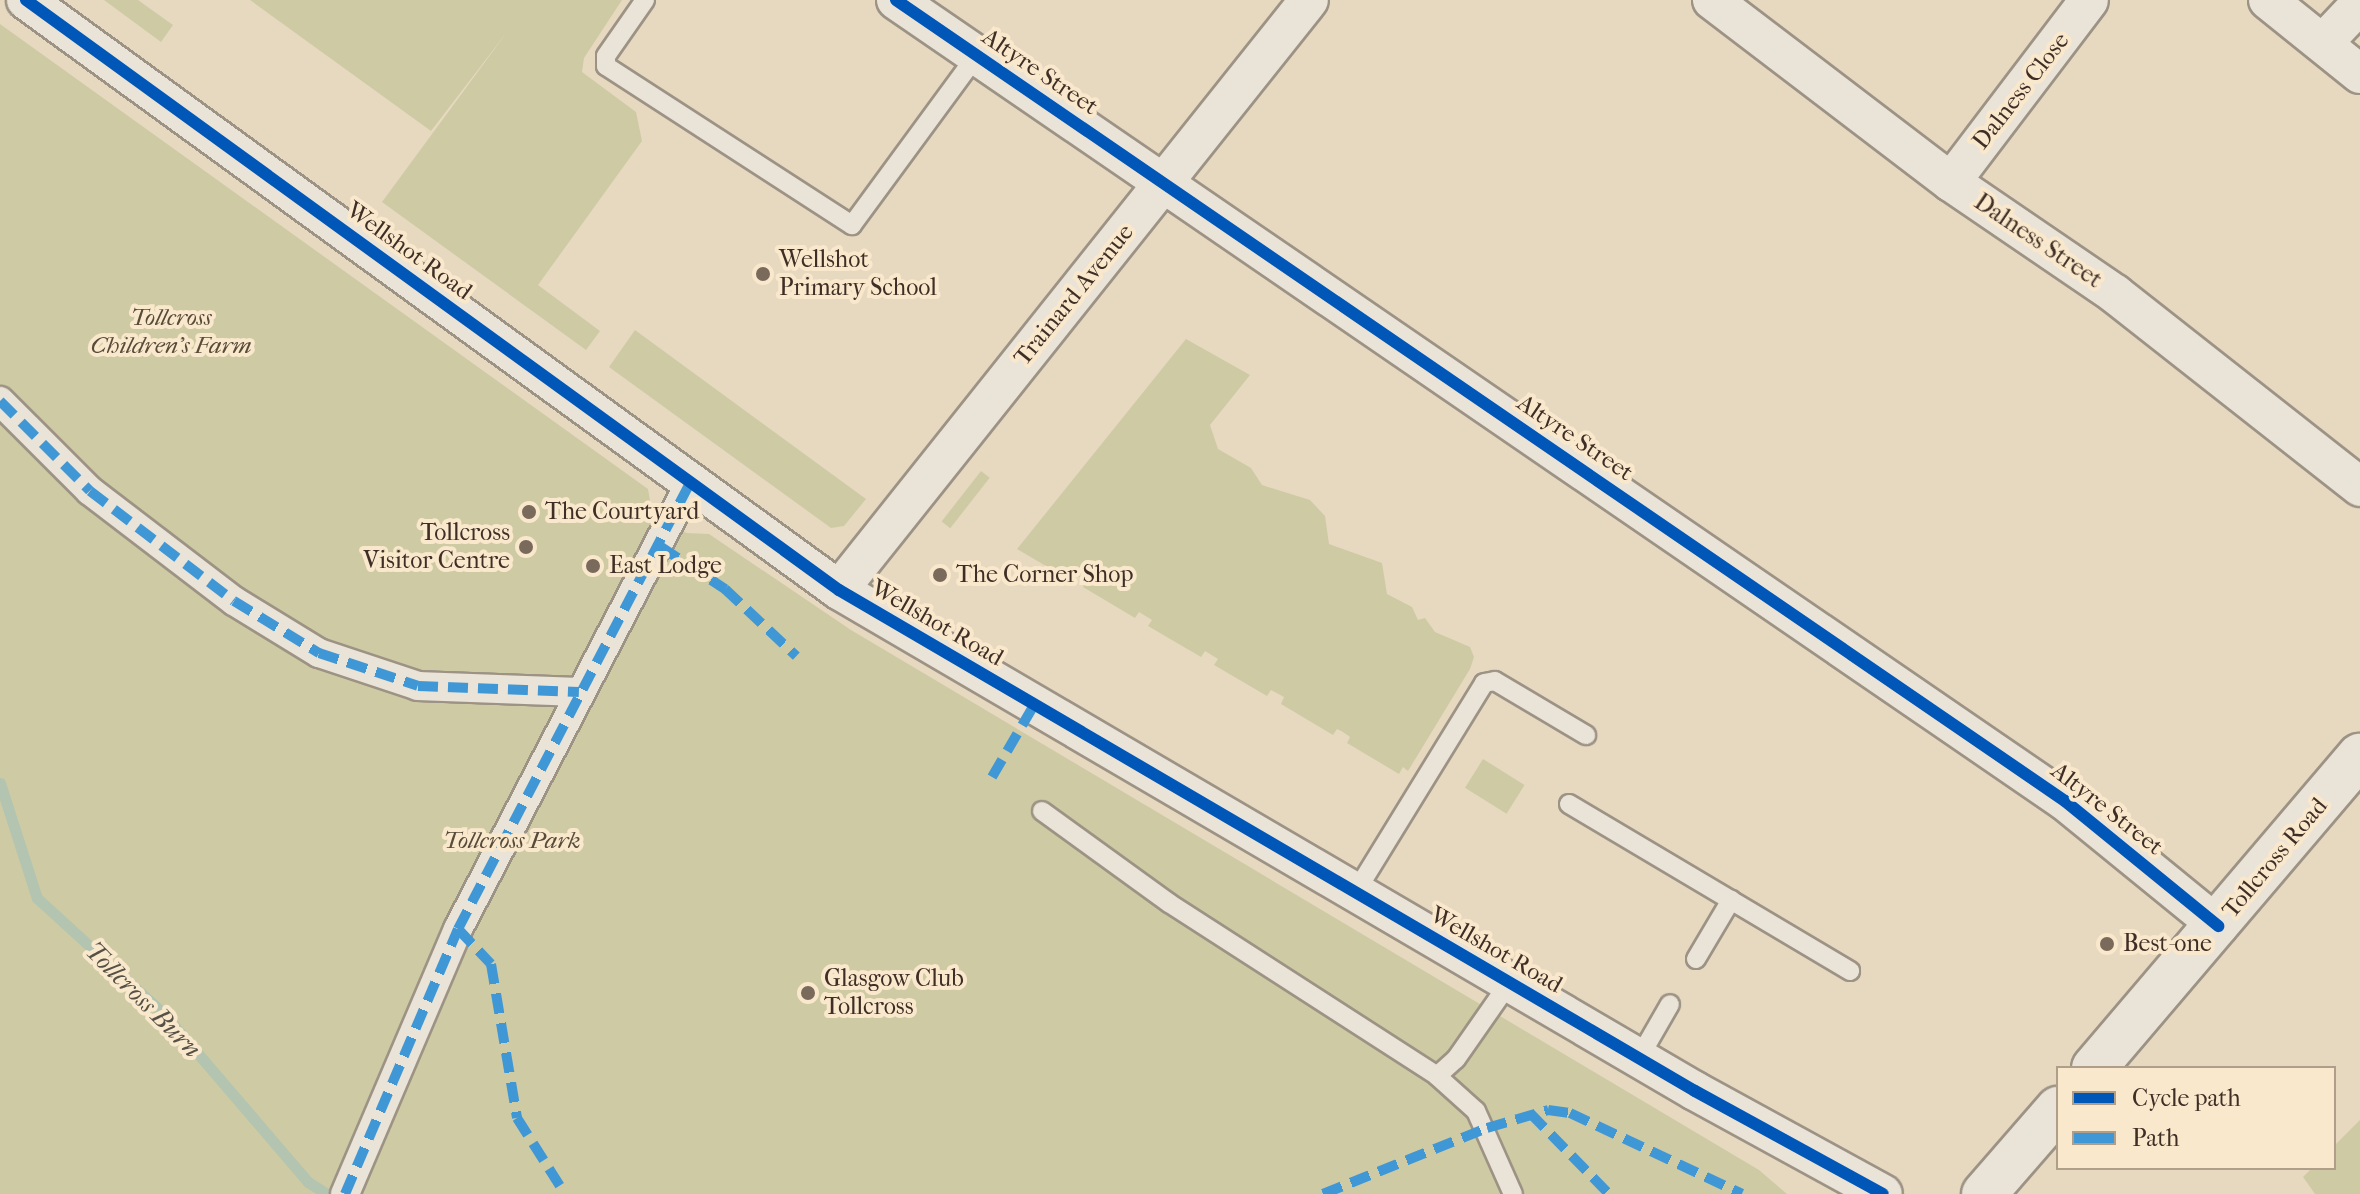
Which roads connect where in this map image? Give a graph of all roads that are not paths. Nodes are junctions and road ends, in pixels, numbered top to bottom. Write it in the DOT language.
graph roads {
  1 [pos="645,0"];
  2 [pos="896,0"];
  3 [pos="1309,0"];
  4 [pos="1712,0"];
  5 [pos="2089,0"];
  6 [pos="2268,0"];
  7 [pos="2360,4"];
  8 [pos="48,6"];
  9 [pos="2323,43"];
  10 [pos="977,55"];
  11 [pos="2360,74"];
  12 [pos="1951,182"];
  13 [pos="1164,183"];
  14 [pos="0,401"];
  15 [pos="690,483"];
  16 [pos="2360,487"];
  17 [pos="839,590"];
  18 [pos="579,692"];
  19 [pos="1586,735"];
  20 [pos="2360,756"];
  21 [pos="1569,804"];
  22 [pos="1042,811"];
  23 [pos="1355,893"];
  24 [pos="1731,900"];
  25 [pos="2218,926"];
  26 [pos="1696,959"];
  27 [pos="1850,971"];
  28 [pos="1509,983"];
  29 [pos="1670,1004"];
  30 [pos="1639,1058"];
  31 [pos="2096,1066"];
  32 [pos="1437,1076"];
  33 [pos="2056,1111"];
  34 [pos="345,1194"];
  35 [pos="1513,1194"];
  36 [pos="1883,1194"];
  37 [pos="1984,1194"];
  1 -- 10 [label="lane"];
  2 -- 10 [label="street, Altyre Street"];
  3 -- 13 [label="street, Trainard Avenue"];
  4 -- 12 [label="street, Dalness Street"];
  5 -- 12 [label="street, Dalness Close"];
  6 -- 9 [label="street"];
  7 -- 9 [label="street"];
  8 -- 15 [label="street, Wellshot Road"];
  9 -- 11 [label="street"];
  10 -- 13 [label="street, Altyre Street"];
  12 -- 16 [label="street, Dalness Street"];
  13 -- 17 [label="street, Trainard Avenue"];
  13 -- 25 [label="street, Altyre Street"];
  14 -- 18 [label="street"];
  15 -- 17 [label="street, Wellshot Road"];
  15 -- 18 [label="street"];
  17 -- 23 [label="street, Wellshot Road"];
  18 -- 34 [label="street"];
  19 -- 23 [label="lane"];
  20 -- 25 [label="street, Tollcross Road"];
  21 -- 24 [label="lane"];
  22 -- 32 [label="lane"];
  23 -- 28 [label="street, Wellshot Road"];
  24 -- 26 [label="lane"];
  24 -- 27 [label="lane"];
  25 -- 31 [label="street, Tollcross Road"];
  28 -- 30 [label="street, Wellshot Road"];
  28 -- 32 [label="lane"];
  29 -- 30 [label="lane"];
  30 -- 36 [label="street, Wellshot Road"];
  32 -- 35 [label="lane"];
  33 -- 37 [label="street"];
}
